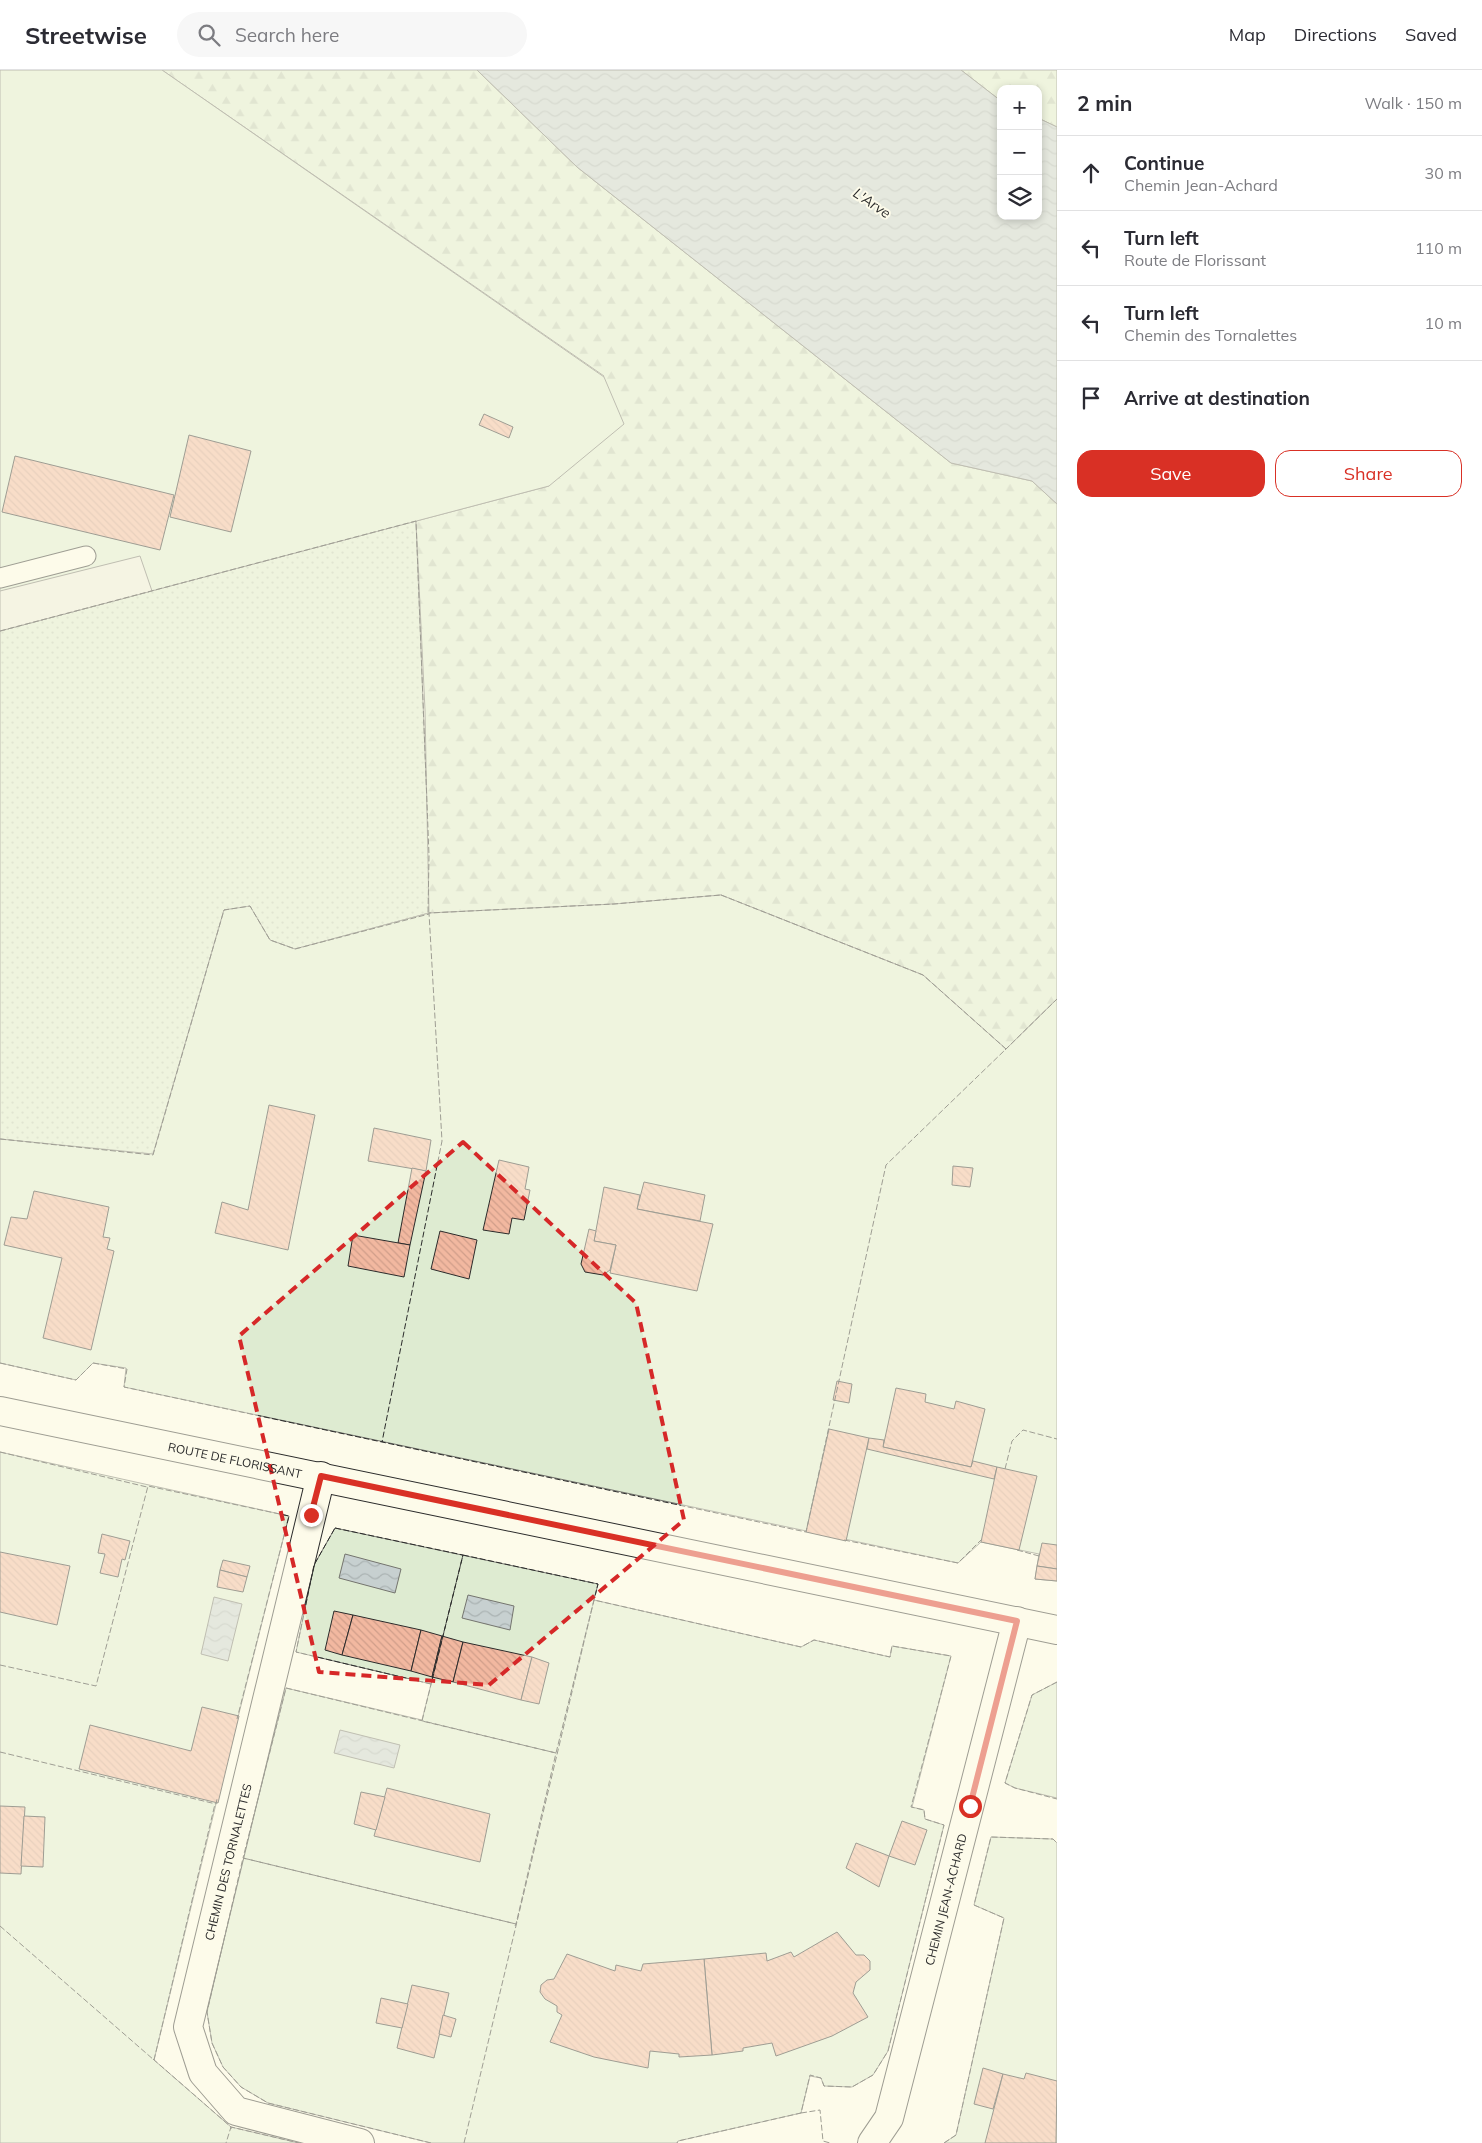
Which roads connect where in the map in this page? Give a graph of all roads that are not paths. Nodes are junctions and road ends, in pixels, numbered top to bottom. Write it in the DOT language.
graph roads {
  1 [pos="86,556"];
  2 [pos="0,578"];
  3 [pos="0,1410"];
  4 [pos="321,1476"];
  5 [pos="1017,1621"];
  6 [pos="1057,1630"];
  7 [pos="360,2143"];
  8 [pos="872,2143"];
  1 -- 2 [label="lane"];
  3 -- 4 [label="street, ROUTE DE FLORISSANT"];
  4 -- 5 [label="street, ROUTE DE FLORISSANT"];
  4 -- 7 [label="street, CHEMIN DES TORNALETTES"];
  5 -- 6 [label="street, ROUTE DE FLORISSANT"];
  5 -- 8 [label="street, CHEMIN JEAN-ACHARD"];
}
